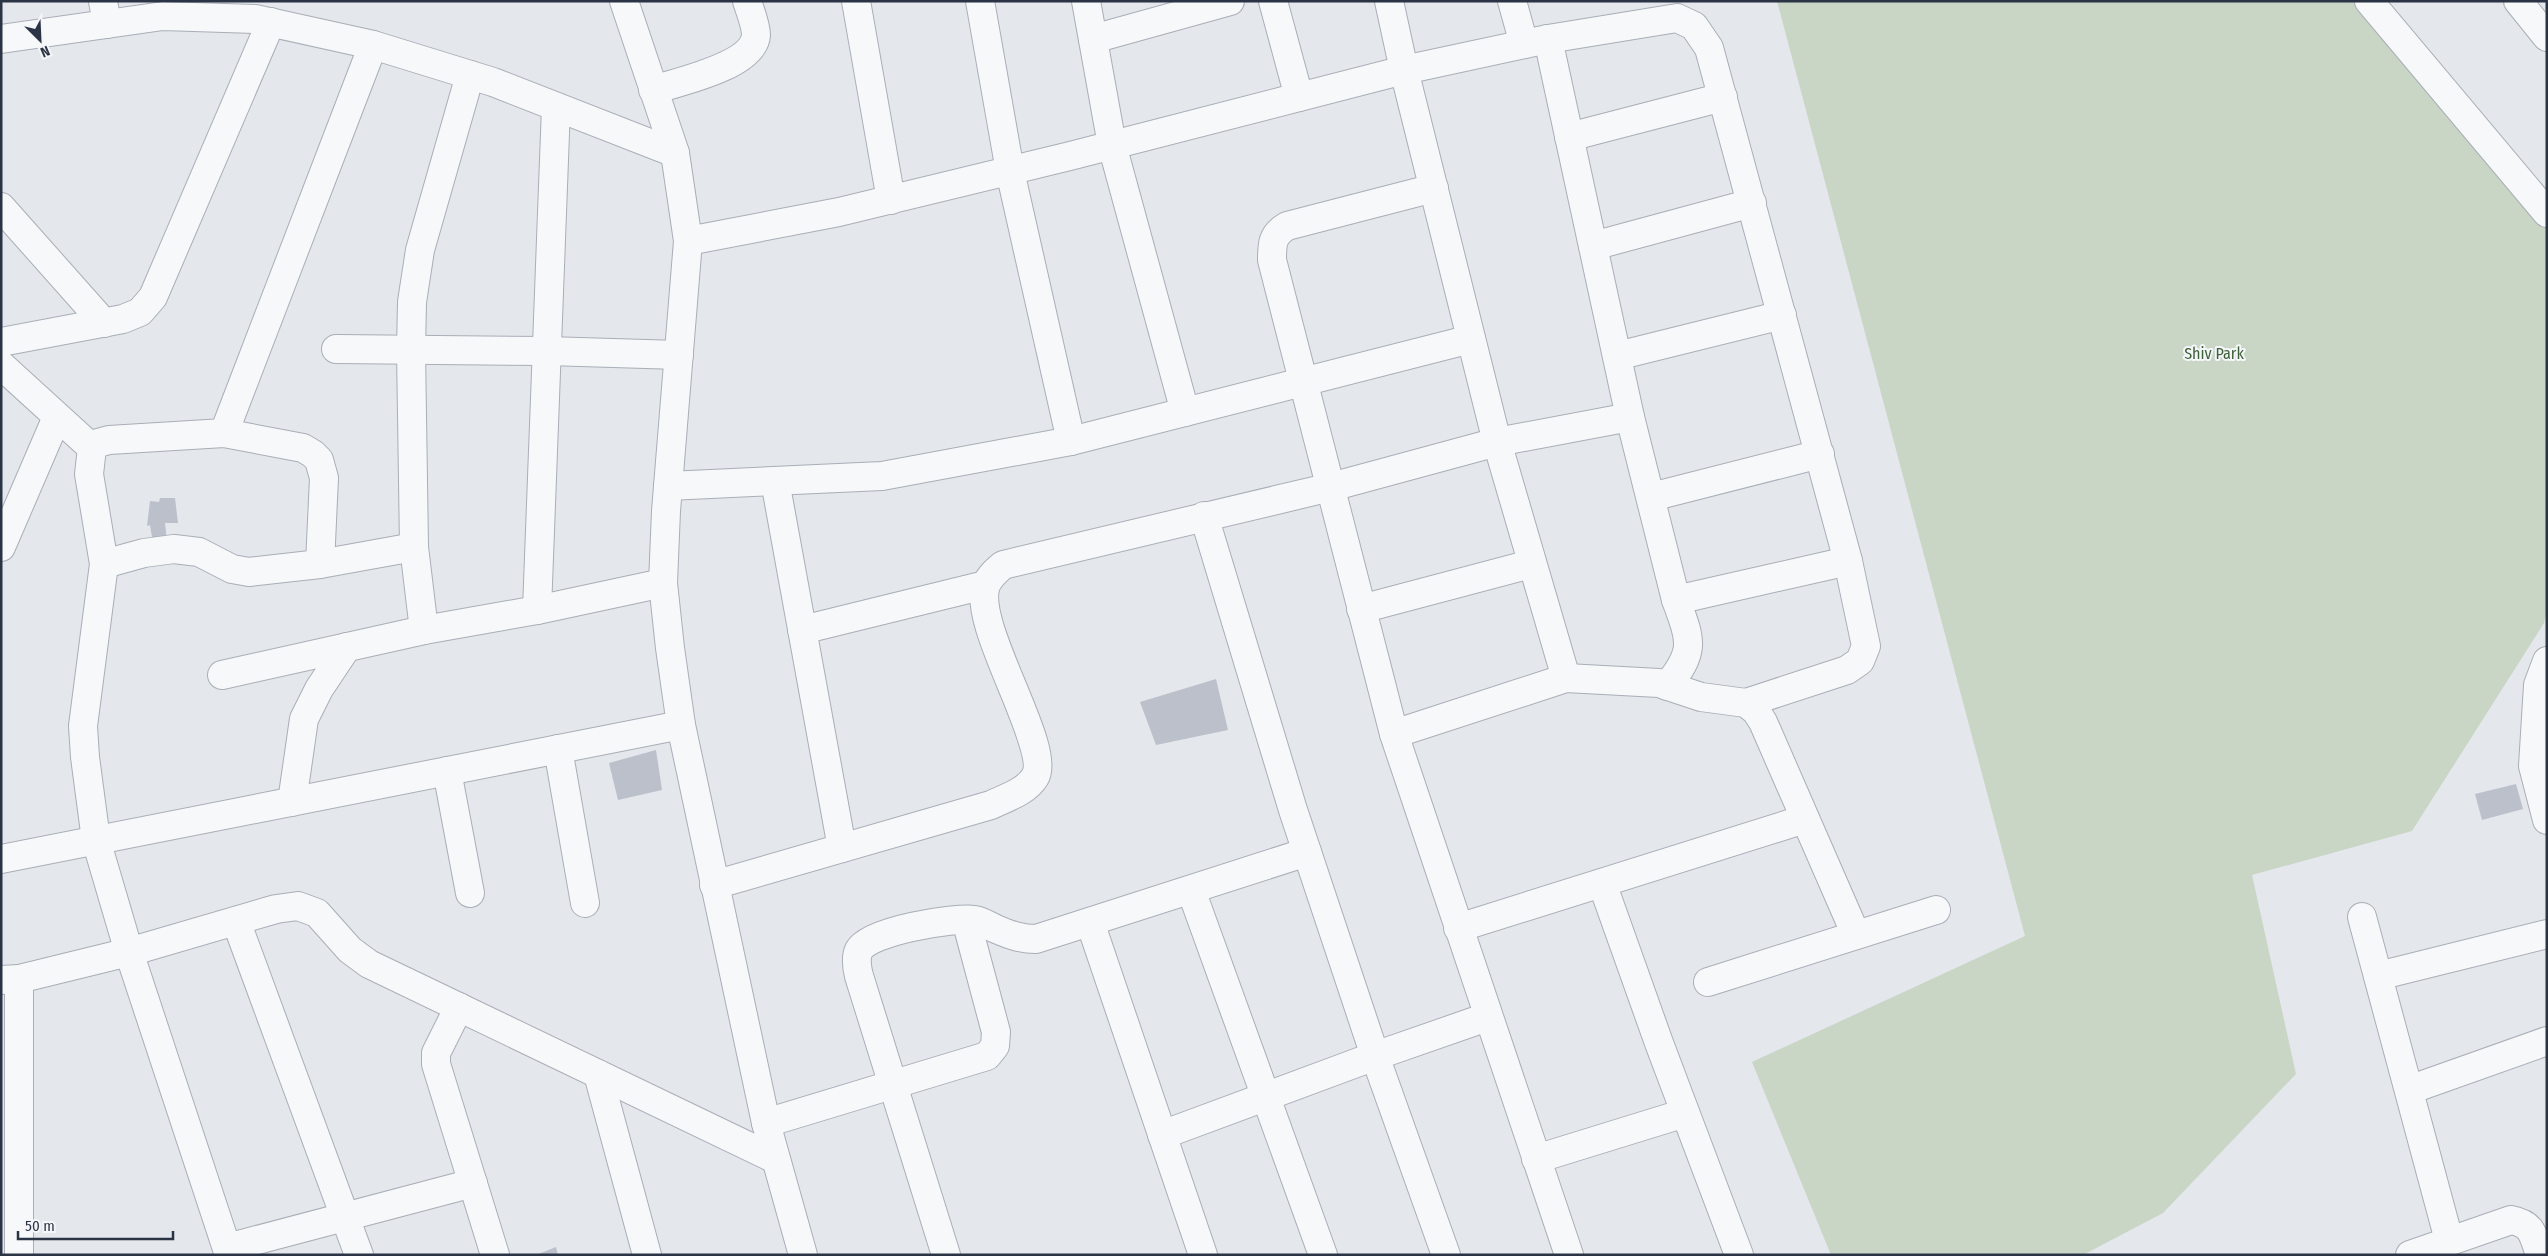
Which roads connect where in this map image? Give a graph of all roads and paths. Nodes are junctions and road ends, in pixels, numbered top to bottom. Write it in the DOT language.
graph roads {
  1 [pos="624,1"];
  2 [pos="747,1"];
  3 [pos="856,1"];
  4 [pos="980,1"];
  5 [pos="1086,1"];
  6 [pos="1230,1"];
  7 [pos="1273,1"];
  8 [pos="1389,1"];
  9 [pos="1512,1"];
  10 [pos="1694,1"];
  11 [pos="2368,1"];
  12 [pos="2518,1"];
  13 [pos="105,13"];
  14 [pos="262,14"];
  15 [pos="2547,37"];
  16 [pos="1,39"];
  17 [pos="1092,39"];
  18 [pos="1536,42"];
  19 [pos="373,45"];
  20 [pos="1709,48"];
  21 [pos="1404,70"];
  22 [pos="470,75"];
  23 [pos="653,90"];
  24 [pos="1299,97"];
  25 [pos="1723,97"];
  26 [pos="556,107"];
  27 [pos="1569,137"];
  28 [pos="1112,146"];
  29 [pos="675,153"];
  30 [pos="1010,171"];
  31 [pos="1434,188"];
  32 [pos="891,200"];
  33 [pos="1752,203"];
  34 [pos="1,207"];
  35 [pos="2547,213"];
  36 [pos="688,241"];
  37 [pos="1593,246"];
  38 [pos="1782,315"];
  39 [pos="104,323"];
  40 [pos="1471,339"];
  41 [pos="1,342"];
  42 [pos="411,348"];
  43 [pos="336,349"];
  44 [pos="547,351"];
  45 [pos="679,355"];
  46 [pos="1617,356"];
  47 [pos="1,365"];
  48 [pos="1302,381"];
  49 [pos="1185,412"];
  50 [pos="57,417"];
  51 [pos="1630,417"];
  52 [pos="224,433"];
  53 [pos="1071,441"];
  54 [pos="1497,442"];
  55 [pos="92,448"];
  56 [pos="1820,454"];
  57 [pos="775,481"];
  58 [pos="668,486"];
  59 [pos="1331,487"];
  60 [pos="1651,497"];
  61 [pos="1204,516"];
  62 [pos="2,538"];
  63 [pos="414,547"];
  64 [pos="1848,561"];
  65 [pos="104,564"];
  66 [pos="320,564"];
  67 [pos="1531,564"];
  68 [pos="663,583"];
  69 [pos="986,585"];
  70 [pos="1676,600"];
  71 [pos="1361,609"];
  72 [pos="537,610"];
  73 [pos="424,630"];
  74 [pos="802,630"];
  75 [pos="347,647"];
  76 [pos="2547,661"];
  77 [pos="222,675"];
  78 [pos="1566,678"];
  79 [pos="1667,686"];
  80 [pos="1746,703"];
  81 [pos="681,725"];
  82 [pos="1394,734"];
  83 [pos="558,749"];
  84 [pos="447,771"];
  85 [pos="292,802"];
  86 [pos="1805,819"];
  87 [pos="2547,820"];
  88 [pos="96,840"];
  89 [pos="842,848"];
  90 [pos="1307,852"];
  91 [pos="1,859"];
  92 [pos="1602,883"];
  93 [pos="714,885"];
  94 [pos="1191,890"];
  95 [pos="470,893"];
  96 [pos="586,903"];
  97 [pos="1936,910"];
  98 [pos="2362,917"];
  99 [pos="966,920"];
  100 [pos="236,921"];
  101 [pos="1090,922"];
  102 [pos="1458,928"];
  103 [pos="2547,934"];
  104 [pos="1856,935"];
  105 [pos="129,952"];
  106 [pos="2378,976"];
  107 [pos="10,980"];
  108 [pos="1708,982"];
  109 [pos="459,1007"];
  110 [pos="1488,1017"];
  111 [pos="2547,1040"];
  112 [pos="1375,1056"];
  113 [pos="598,1074"];
  114 [pos="891,1084"];
  115 [pos="2409,1090"];
  116 [pos="1266,1095"];
  117 [pos="1685,1113"];
  118 [pos="766,1123"];
  119 [pos="1162,1135"];
  120 [pos="776,1159"];
  121 [pos="1536,1159"];
  122 [pos="473,1183"];
  123 [pos="345,1216"];
  124 [pos="2449,1240"];
  125 [pos="228,1251"];
  126 [pos="20,1255"];
  127 [pos="358,1255"];
  128 [pos="496,1255"];
  129 [pos="647,1255"];
  130 [pos="803,1255"];
  131 [pos="946,1255"];
  132 [pos="1203,1255"];
  133 [pos="1324,1255"];
  134 [pos="1446,1255"];
  135 [pos="1569,1255"];
  136 [pos="1739,1255"];
  137 [pos="2410,1255"];
  138 [pos="2540,1255"];
  1 -- 23 [label="street"];
  2 -- 23 [label="street"];
  3 -- 32 [label="street"];
  4 -- 30 [label="street"];
  5 -- 17 [label="street"];
  6 -- 17 [label="street"];
  7 -- 24 [label="street"];
  8 -- 21 [label="street"];
  9 -- 18 [label="street"];
  10 -- 20 [label="street"];
  11 -- 35 [label="street"];
  12 -- 15 [label="street"];
  13 -- 14 [label="street"];
  13 -- 16 [label="street"];
  14 -- 19 [label="street"];
  14 -- 39 [label="street"];
  17 -- 28 [label="street"];
  18 -- 20 [label="street"];
  18 -- 21 [label="street"];
  18 -- 27 [label="street"];
  19 -- 22 [label="street"];
  19 -- 52 [label="street"];
  20 -- 25 [label="street"];
  21 -- 24 [label="street"];
  21 -- 31 [label="street"];
  22 -- 26 [label="street"];
  22 -- 42 [label="street"];
  23 -- 29 [label="street"];
  24 -- 28 [label="street"];
  25 -- 27 [label="street"];
  25 -- 33 [label="street"];
  26 -- 29 [label="street"];
  26 -- 44 [label="street"];
  27 -- 37 [label="street"];
  28 -- 30 [label="street"];
  28 -- 49 [label="street"];
  29 -- 36 [label="street"];
  30 -- 32 [label="street"];
  30 -- 53 [label="street"];
  31 -- 40 [label="street"];
  31 -- 48 [label="street"];
  32 -- 36 [label="street"];
  33 -- 37 [label="street"];
  33 -- 38 [label="street"];
  34 -- 39 [label="street"];
  36 -- 45 [label="street"];
  37 -- 46 [label="street"];
  38 -- 46 [label="street"];
  38 -- 56 [label="street"];
  39 -- 41 [label="street"];
  40 -- 48 [label="street"];
  40 -- 54 [label="street"];
  42 -- 43 [label="street"];
  42 -- 44 [label="street"];
  42 -- 63 [label="street"];
  44 -- 45 [label="street"];
  44 -- 72 [label="street"];
  45 -- 58 [label="street"];
  46 -- 51 [label="street"];
  47 -- 50 [label="street"];
  48 -- 49 [label="street"];
  48 -- 59 [label="street"];
  49 -- 53 [label="street"];
  50 -- 55 [label="street"];
  50 -- 62 [label="street"];
  51 -- 54 [label="street"];
  51 -- 60 [label="street"];
  52 -- 55 [label="street"];
  52 -- 66 [label="street"];
  53 -- 57 [label="street"];
  54 -- 59 [label="street"];
  54 -- 67 [label="street"];
  55 -- 65 [label="street"];
  56 -- 60 [label="street"];
  56 -- 64 [label="street"];
  57 -- 58 [label="street"];
  57 -- 74 [label="street"];
  58 -- 68 [label="street"];
  59 -- 61 [label="street"];
  59 -- 71 [label="street"];
  60 -- 70 [label="street"];
  61 -- 69 [label="street"];
  61 -- 90 [label="street"];
  63 -- 66 [label="street"];
  63 -- 73 [label="street"];
  64 -- 70 [label="street"];
  64 -- 80 [label="street"];
  65 -- 66 [label="street"];
  65 -- 88 [label="street"];
  67 -- 71 [label="street"];
  67 -- 78 [label="street"];
  68 -- 72 [label="street"];
  68 -- 81 [label="street"];
  69 -- 74 [label="street"];
  69 -- 89 [label="street"];
  70 -- 79 [label="street"];
  71 -- 82 [label="street"];
  72 -- 73 [label="street"];
  73 -- 75 [label="street"];
  74 -- 89 [label="street"];
  75 -- 77 [label="street"];
  75 -- 85 [label="street"];
  76 -- 87 [label="street"];
  78 -- 79 [label="street"];
  78 -- 82 [label="street"];
  79 -- 80 [label="street"];
  80 -- 86 [label="street"];
  81 -- 83 [label="street"];
  81 -- 93 [label="street"];
  82 -- 102 [label="street"];
  83 -- 84 [label="street"];
  83 -- 96 [label="street"];
  84 -- 85 [label="street"];
  84 -- 95 [label="street"];
  85 -- 88 [label="street"];
  86 -- 92 [label="street"];
  86 -- 104 [label="street"];
  88 -- 91 [label="street"];
  88 -- 105 [label="street"];
  89 -- 93 [label="street"];
  90 -- 94 [label="street"];
  90 -- 112 [label="street"];
  92 -- 102 [label="street"];
  92 -- 117 [label="street"];
  93 -- 118 [label="street"];
  94 -- 101 [label="street"];
  94 -- 116 [label="street"];
  97 -- 104 [label="street"];
  98 -- 106 [label="street"];
  99 -- 101 [label="street"];
  99 -- 114 [label="street"];
  99 -- 114 [label="street"];
  100 -- 105 [label="street"];
  100 -- 109 [label="street"];
  100 -- 123 [label="street"];
  101 -- 119 [label="street"];
  102 -- 110 [label="street"];
  103 -- 106 [label="street"];
  104 -- 108 [label="street"];
  105 -- 107 [label="street"];
  105 -- 125 [label="street"];
  106 -- 115 [label="street"];
  107 -- 126 [label="street"];
  109 -- 113 [label="street"];
  109 -- 122 [label="street"];
  110 -- 112 [label="street"];
  110 -- 121 [label="street"];
  111 -- 115 [label="street"];
  112 -- 116 [label="street"];
  112 -- 134 [label="street"];
  113 -- 120 [label="street"];
  113 -- 129 [label="street"];
  114 -- 118 [label="street"];
  114 -- 131 [label="street"];
  115 -- 124 [label="street"];
  116 -- 119 [label="street"];
  116 -- 133 [label="street"];
  117 -- 121 [label="street"];
  117 -- 136 [label="street"];
  118 -- 120 [label="street"];
  119 -- 132 [label="street"];
  120 -- 130 [label="street"];
  121 -- 135 [label="street"];
  122 -- 123 [label="street"];
  122 -- 128 [label="street"];
  123 -- 125 [label="street"];
  123 -- 127 [label="street"];
  124 -- 137 [label="street"];
  124 -- 138 [label="street"];
}
